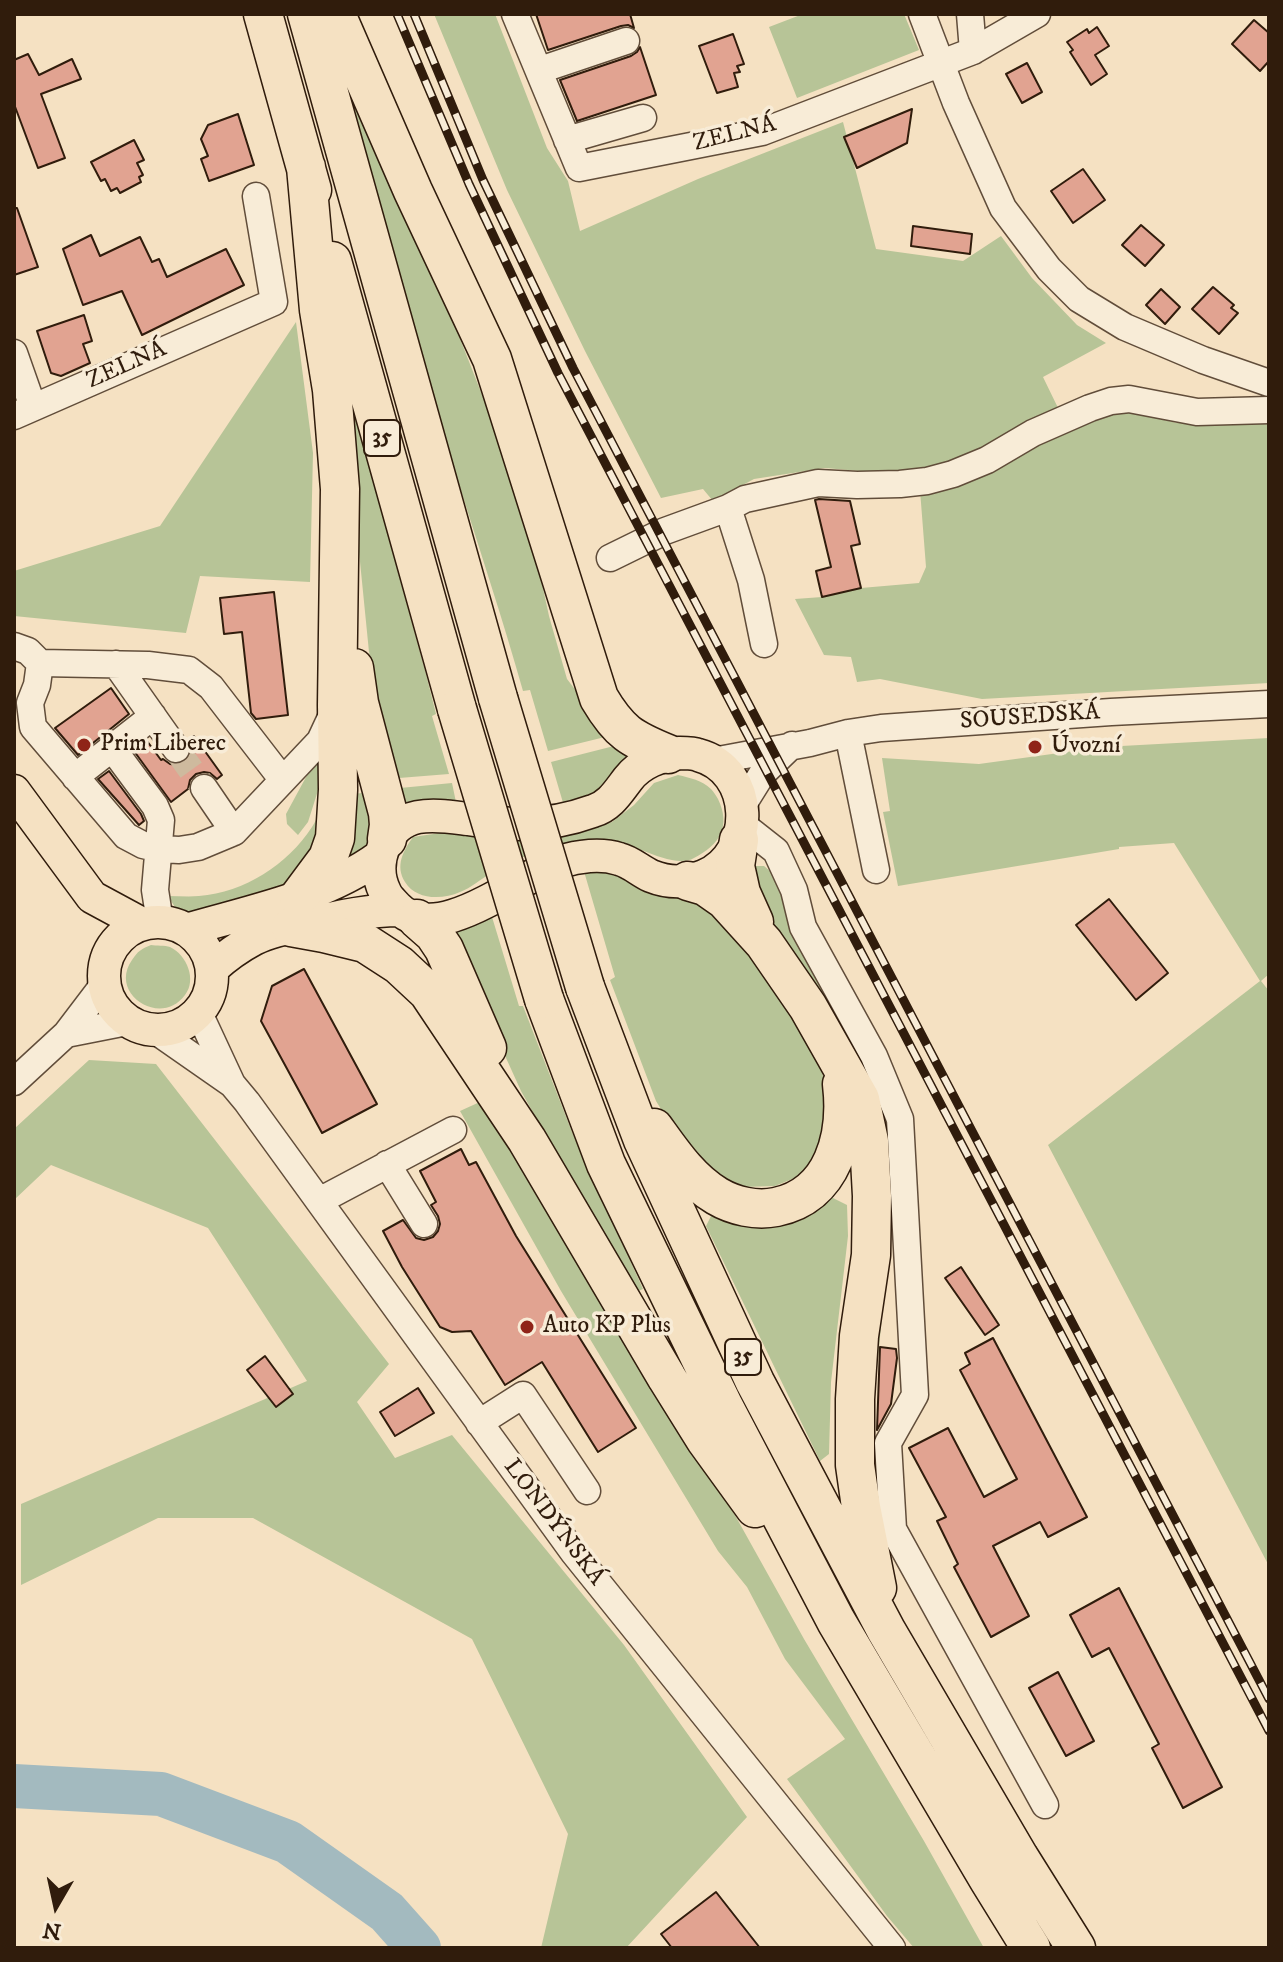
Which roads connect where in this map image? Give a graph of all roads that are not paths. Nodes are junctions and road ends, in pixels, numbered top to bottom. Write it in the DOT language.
graph roads {
  1 [pos="263,14"];
  2 [pos="307,14"];
  3 [pos="336,14"];
  4 [pos="515,14"];
  5 [pos="922,14"];
  6 [pos="970,14"];
  7 [pos="1037,14"];
  8 [pos="626,41"];
  9 [pos="973,51"];
  10 [pos="941,62"];
  11 [pos="540,70"];
  12 [pos="643,118"];
  13 [pos="567,140"];
  14 [pos="306,167"];
  15 [pos="256,196"];
  16 [pos="14,353"];
  17 [pos="1269,383"];
  18 [pos="1269,410"];
  19 [pos="24,412"];
  20 [pos="728,508"];
  21 [pos="610,558"];
  22 [pos="340,566"];
  23 [pos="764,644"];
  24 [pos="14,646"];
  25 [pos="40,663"];
  26 [pos="116,664"];
  27 [pos="1269,704"];
  28 [pos="337,705"];
  29 [pos="153,716"];
  30 [pos="848,733"];
  31 [pos="792,745"];
  32 [pos="112,748"];
  33 [pos="176,749"];
  34 [pos="668,754"];
  35 [pos="713,761"];
  36 [pos="75,777"];
  37 [pos="282,779"];
  38 [pos="204,788"];
  39 [pos="14,791"];
  40 [pos="741,824"];
  41 [pos="234,832"];
  42 [pos="383,848"];
  43 [pos="160,849"];
  44 [pos="876,870"];
  45 [pos="688,881"];
  46 [pos="92,897"];
  47 [pos="295,912"];
  48 [pos="408,914"];
  49 [pos="163,925"];
  50 [pos="764,943"];
  51 [pos="213,968"];
  52 [pos="106,969"];
  53 [pos="199,1013"];
  54 [pos="142,1026"];
  55 [pos="66,1034"];
  56 [pos="840,1061"];
  57 [pos="618,1076"];
  58 [pos="14,1082"];
  59 [pos="232,1084"];
  60 [pos="453,1130"];
  61 [pos="527,1140"];
  62 [pos="387,1164"];
  63 [pos="319,1201"];
  64 [pos="424,1224"];
  65 [pos="479,1423"];
  66 [pos="587,1491"];
  67 [pos="836,1621"];
  68 [pos="886,1630"];
  69 [pos="1045,1805"];
  70 [pos="892,1948"];
  71 [pos="1031,1948"];
  72 [pos="1076,1948"];
  1 -- 14 [label="highway, 35"];
  2 -- 57 [label="highway, 35, bridge"];
  3 -- 34 [label="highway"];
  4 -- 11 [label="street, ZELNÁ"];
  5 -- 10 [label="street"];
  6 -- 9 [label="street"];
  7 -- 9 [label="street, ZELNÁ"];
  8 -- 11 [label="street"];
  9 -- 10 [label="street, ZELNÁ"];
  10 -- 13 [label="street, ZELNÁ"];
  10 -- 17 [label="street"];
  11 -- 13 [label="street, ZELNÁ"];
  12 -- 13 [label="street"];
  14 -- 22 [label="highway"];
  14 -- 67 [label="highway, 35, bridge"];
  15 -- 19 [label="street, ZELNÁ"];
  16 -- 19 [label="street"];
  18 -- 20 [label="street"];
  20 -- 21 [label="street"];
  20 -- 23 [label="street"];
  22 -- 28 [label="highway"];
  22 -- 42 [label="highway"];
  24 -- 25 [label="street"];
  25 -- 26 [label="street"];
  25 -- 36 [label="street"];
  26 -- 29 [label="street"];
  26 -- 37 [label="street"];
  27 -- 30 [label="street, SOUSEDSKÁ"];
  28 -- 37 [label="street"];
  28 -- 47 [label="highway"];
  29 -- 32 [label="street"];
  29 -- 33 [label="street"];
  30 -- 31 [label="street, SOUSEDSKÁ"];
  30 -- 44 [label="street"];
  31 -- 35 [label="street, SOUSEDSKÁ"];
  31 -- 40 [label="street"];
  32 -- 36 [label="street"];
  32 -- 43 [label="street"];
  34 -- 35 [label="main road"];
  34 -- 42 [label="main road"];
  35 -- 40 [label="main road"];
  36 -- 43 [label="street"];
  37 -- 41 [label="street"];
  38 -- 41 [label="street"];
  39 -- 46 [label="main road"];
  40 -- 45 [label="main road"];
  40 -- 50 [label="highway, 35"];
  40 -- 69 [label="street"];
  41 -- 43 [label="street"];
  42 -- 47 [label="main road"];
  42 -- 48 [label="main road"];
  43 -- 49 [label="street"];
  45 -- 48 [label="main road"];
  45 -- 50 [label="highway, 35"];
  46 -- 49 [label="main road"];
  46 -- 52 [label="main road, LONDÝNSKÁ"];
  47 -- 48 [label="main road"];
  47 -- 49 [label="main road"];
  47 -- 51 [label="main road"];
  47 -- 61 [label="highway, 35"];
  48 -- 61 [label="highway, 35"];
  49 -- 51 [label="main road"];
  49 -- 52 [label="main road"];
  50 -- 56 [label="highway, 35"];
  51 -- 53 [label="main road"];
  52 -- 54 [label="main road, LONDÝNSKÁ"];
  52 -- 55 [label="street"];
  53 -- 54 [label="main road"];
  53 -- 59 [label="street, LONDÝNSKÁ"];
  54 -- 55 [label="street"];
  54 -- 59 [label="street, LONDÝNSKÁ"];
  55 -- 58 [label="street"];
  56 -- 57 [label="highway, 35"];
  56 -- 68 [label="highway, 35"];
  57 -- 68 [label="highway, 35"];
  59 -- 63 [label="street, LONDÝNSKÁ"];
  60 -- 62 [label="street"];
  61 -- 67 [label="highway, 35"];
  62 -- 63 [label="street"];
  62 -- 64 [label="street"];
  63 -- 65 [label="street, LONDÝNSKÁ"];
  65 -- 66 [label="street"];
  65 -- 70 [label="street, LONDÝNSKÁ"];
  67 -- 71 [label="highway, 35"];
  68 -- 72 [label="highway, 35"];
}
